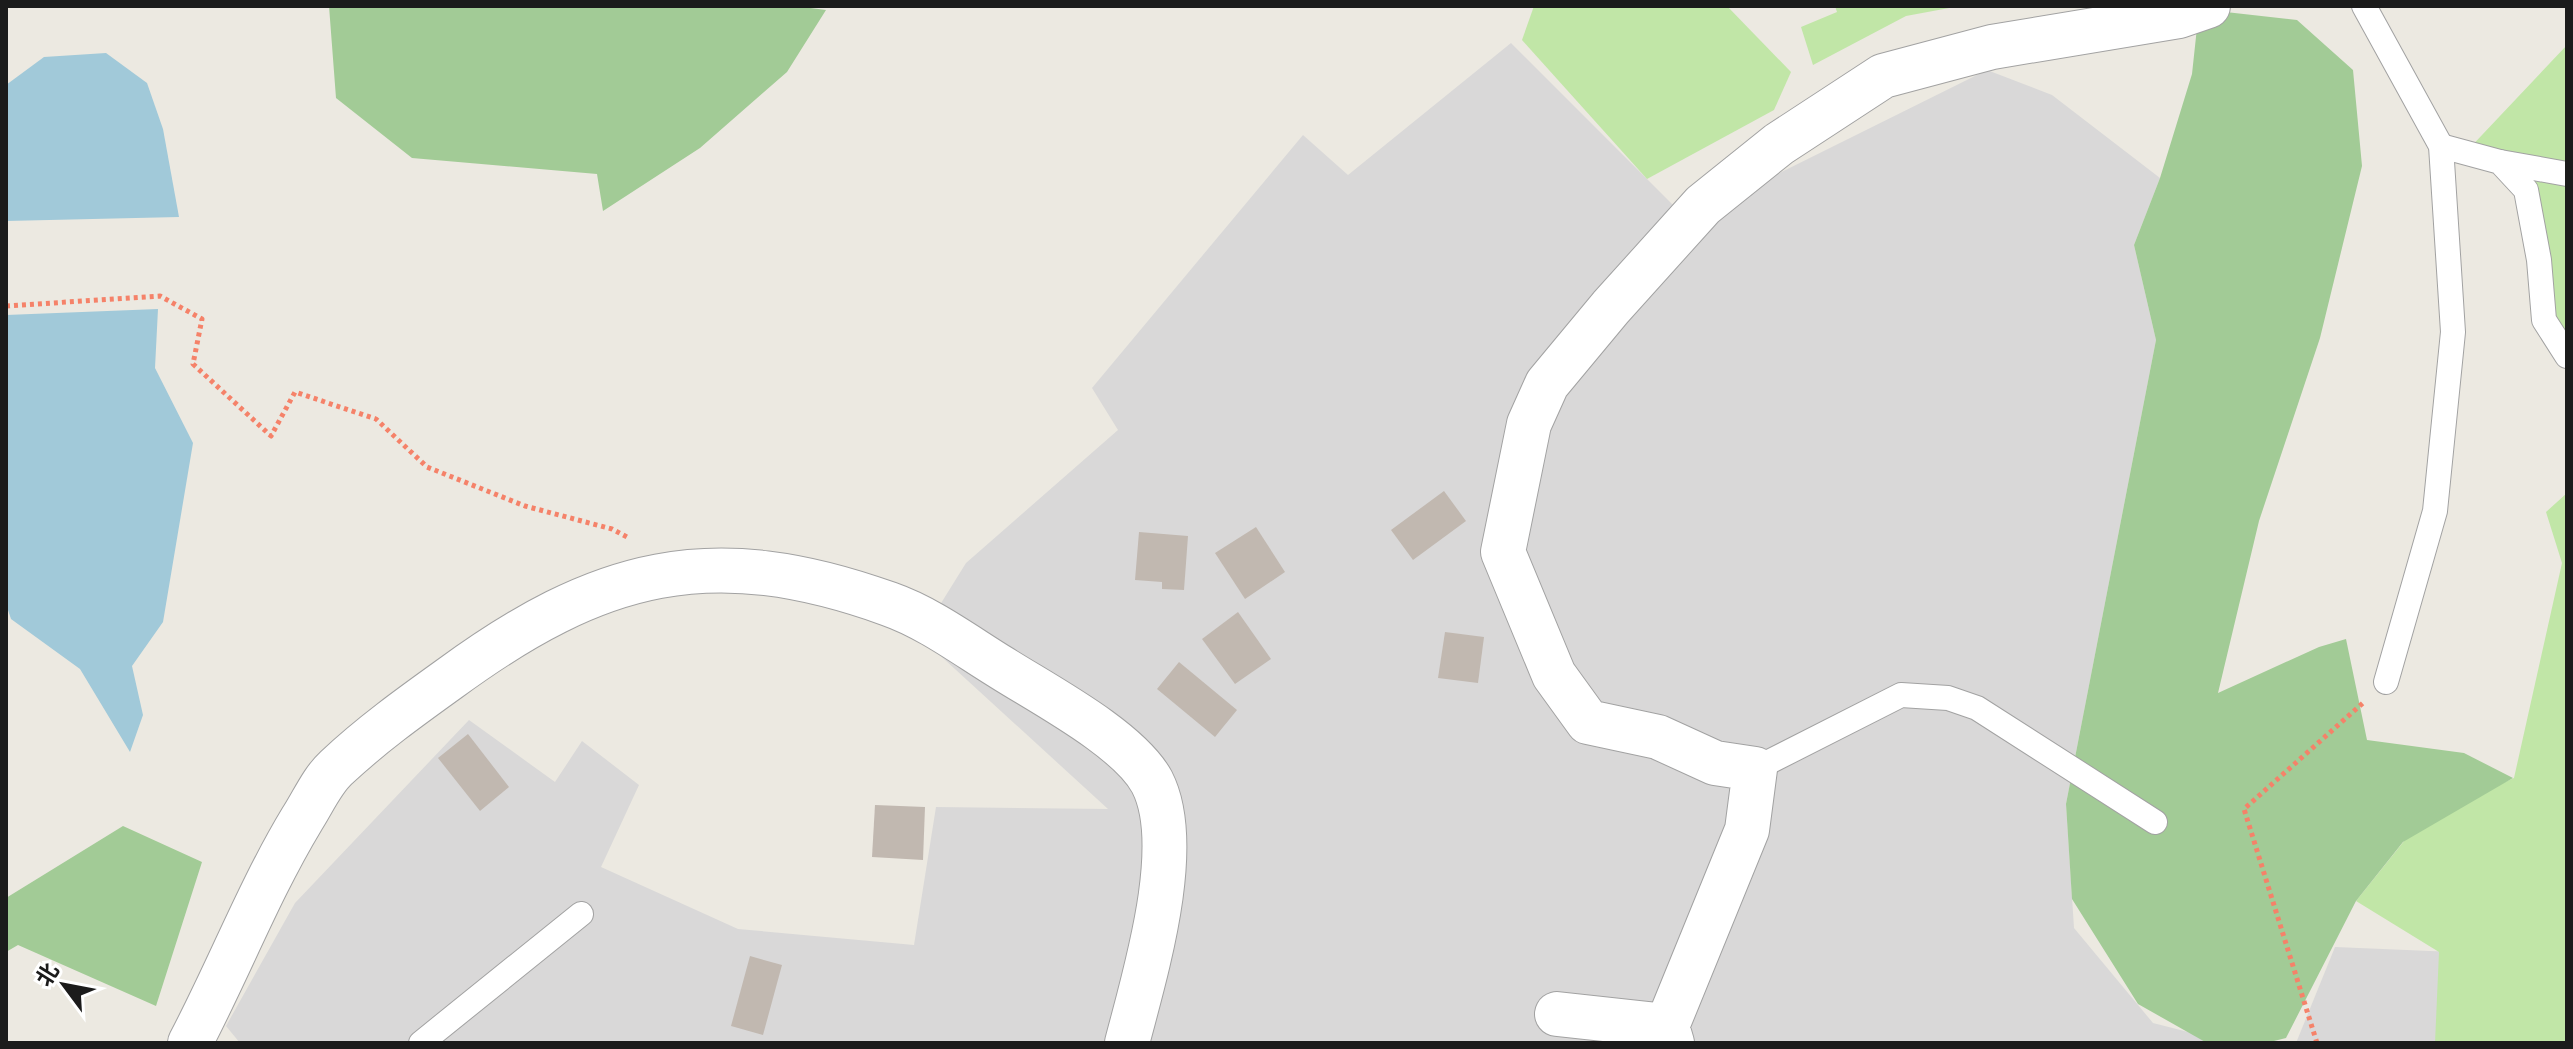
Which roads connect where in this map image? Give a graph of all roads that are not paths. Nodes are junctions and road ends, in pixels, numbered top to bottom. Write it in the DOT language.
graph roads {
  1 [pos="2208,6"];
  2 [pos="2364,6"];
  3 [pos="2441,146"];
  4 [pos="2500,162"];
  5 [pos="2567,174"];
  6 [pos="2567,356"];
  7 [pos="2386,682"];
  8 [pos="1755,769"];
  9 [pos="2155,822"];
  10 [pos="581,914"];
  11 [pos="1557,1014"];
  12 [pos="1669,1034"];
  13 [pos="204,1036"];
  14 [pos="421,1043"];
  15 [pos="1127,1043"];
  1 -- 8 [label="street"];
  2 -- 3 [label="lane"];
  3 -- 4 [label="lane"];
  3 -- 7 [label="lane"];
  4 -- 5 [label="lane"];
  4 -- 6 [label="lane"];
  8 -- 9 [label="lane"];
  8 -- 12 [label="street"];
  10 -- 14 [label="lane"];
  11 -- 12 [label="street"];
  13 -- 15 [label="street"];
}
